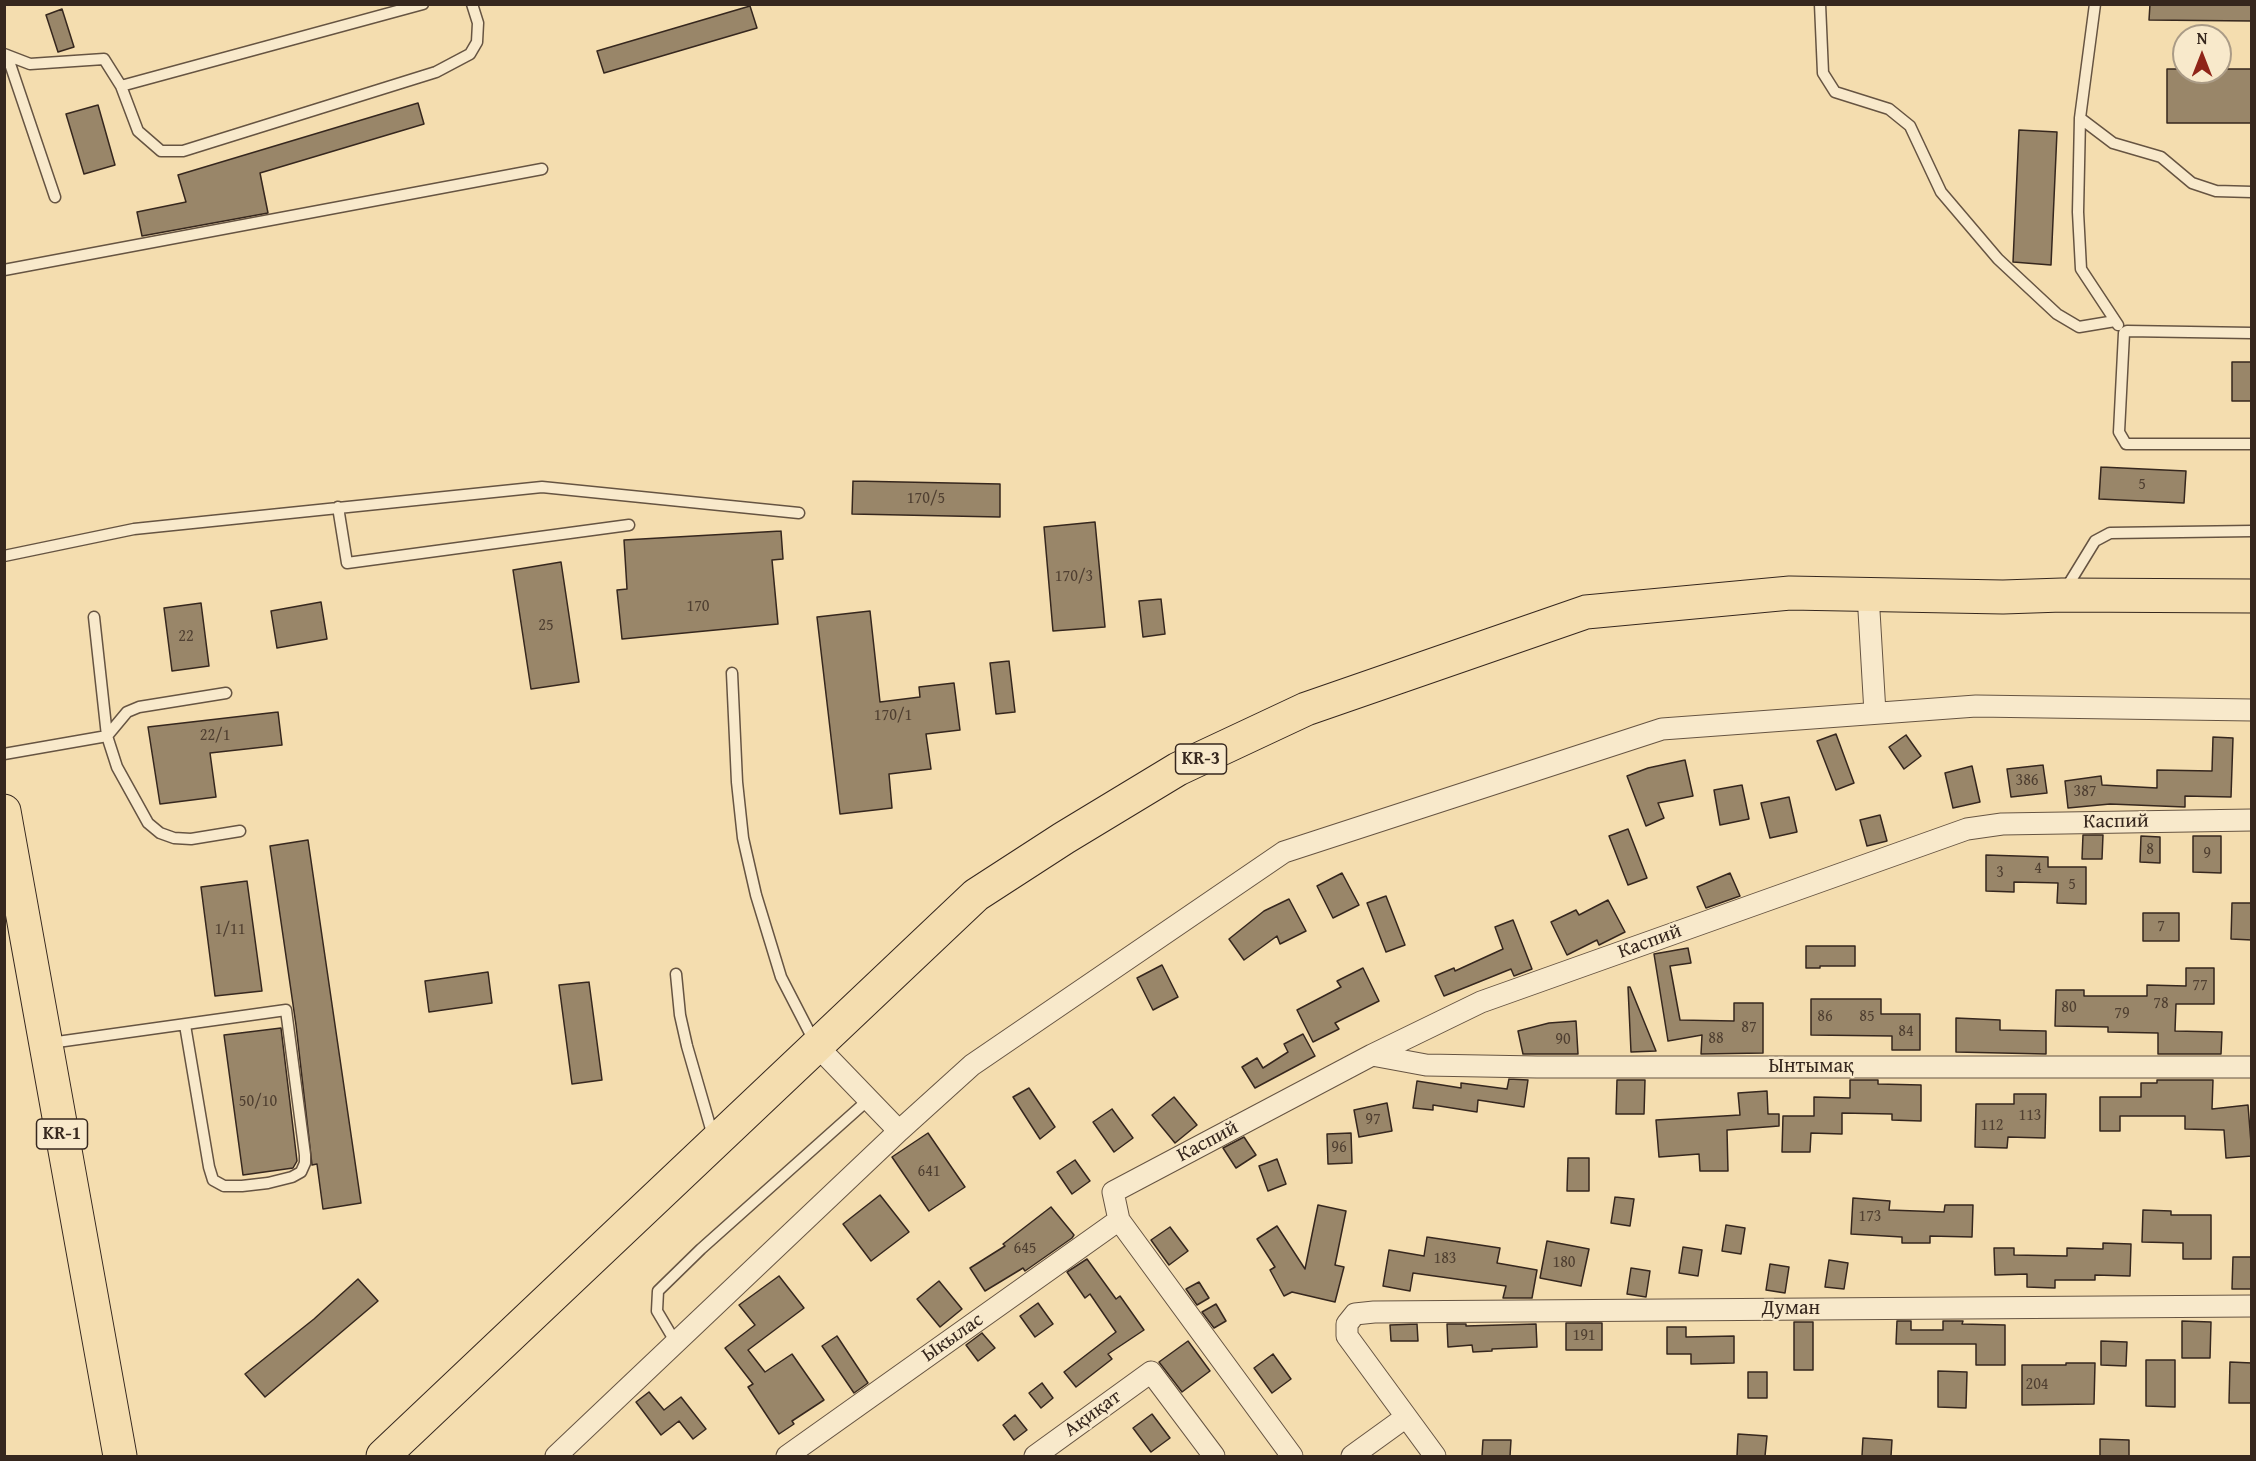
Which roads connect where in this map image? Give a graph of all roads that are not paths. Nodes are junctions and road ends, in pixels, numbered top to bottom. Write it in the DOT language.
graph roads {
  1 [pos="423,4"];
  2 [pos="471,4"];
  3 [pos="1820,4"];
  4 [pos="2096,4"];
  5 [pos="6,54"];
  6 [pos="121,86"];
  7 [pos="2080,118"];
  8 [pos="542,169"];
  9 [pos="2252,192"];
  10 [pos="55,197"];
  11 [pos="4,270"];
  12 [pos="2115,321"];
  13 [pos="2124,333"];
  14 [pos="2252,333"];
  15 [pos="2252,444"];
  16 [pos="338,507"];
  17 [pos="799,513"];
  18 [pos="629,525"];
  19 [pos="2252,531"];
  20 [pos="4,556"];
  21 [pos="1868,594"];
  22 [pos="2062,595"];
  23 [pos="2252,596"];
  24 [pos="94,617"];
  25 [pos="732,673"];
  26 [pos="226,693"];
  27 [pos="2252,710"];
  28 [pos="1875,713"];
  29 [pos="107,736"];
  30 [pos="4,754"];
  31 [pos="4,811"];
  32 [pos="2252,820"];
  33 [pos="240,831"];
  34 [pos="676,974"];
  35 [pos="185,1025"];
  36 [pos="46,1044"];
  37 [pos="817,1046"];
  38 [pos="1372,1055"];
  39 [pos="2252,1067"];
  40 [pos="868,1100"];
  41 [pos="899,1131"];
  42 [pos="715,1142"];
  43 [pos="1119,1220"];
  44 [pos="2252,1306"];
  45 [pos="676,1343"];
  46 [pos="1406,1417"];
  47 [pos="120,1456"];
  48 [pos="383,1456"];
  49 [pos="556,1456"];
  50 [pos="787,1456"];
  51 [pos="1035,1456"];
  52 [pos="1214,1456"];
  53 [pos="1292,1456"];
  54 [pos="1352,1456"];
  55 [pos="1435,1456"];
  1 -- 6 [label="lane"];
  2 -- 6 [label="lane"];
  3 -- 12 [label="lane"];
  4 -- 7 [label="lane"];
  5 -- 6 [label="lane"];
  5 -- 10 [label="lane"];
  7 -- 9 [label="lane"];
  7 -- 12 [label="lane"];
  8 -- 11 [label="lane"];
  12 -- 13 [label="lane"];
  13 -- 14 [label="lane"];
  13 -- 15 [label="lane"];
  16 -- 17 [label="lane"];
  16 -- 18 [label="lane"];
  16 -- 20 [label="lane"];
  19 -- 22 [label="lane"];
  21 -- 22 [label="main road, KR-3"];
  21 -- 28 [label="street"];
  21 -- 37 [label="main road, KR-3"];
  22 -- 23 [label="main road, KR-3"];
  24 -- 29 [label="lane"];
  25 -- 37 [label="lane"];
  26 -- 29 [label="lane"];
  27 -- 28 [label="street"];
  28 -- 41 [label="street"];
  29 -- 30 [label="lane"];
  29 -- 33 [label="lane"];
  31 -- 36 [label="main road, KR-1"];
  32 -- 38 [label="street, Каспий"];
  34 -- 42 [label="lane"];
  35 -- 35 [label="lane"];
  35 -- 36 [label="lane"];
  36 -- 47 [label="main road, KR-1"];
  37 -- 40 [label="street"];
  37 -- 42 [label="main road, KR-3"];
  38 -- 39 [label="street, Ынтымақ"];
  38 -- 43 [label="street, Каспий"];
  40 -- 41 [label="street"];
  40 -- 45 [label="lane"];
  41 -- 45 [label="street"];
  42 -- 48 [label="main road, KR-3"];
  43 -- 50 [label="street, Ыкылас"];
  43 -- 53 [label="street"];
  44 -- 46 [label="street, Думан"];
  45 -- 49 [label="street"];
  46 -- 54 [label="street"];
  46 -- 55 [label="street"];
  51 -- 52 [label="street, Ақиқат"];
}
